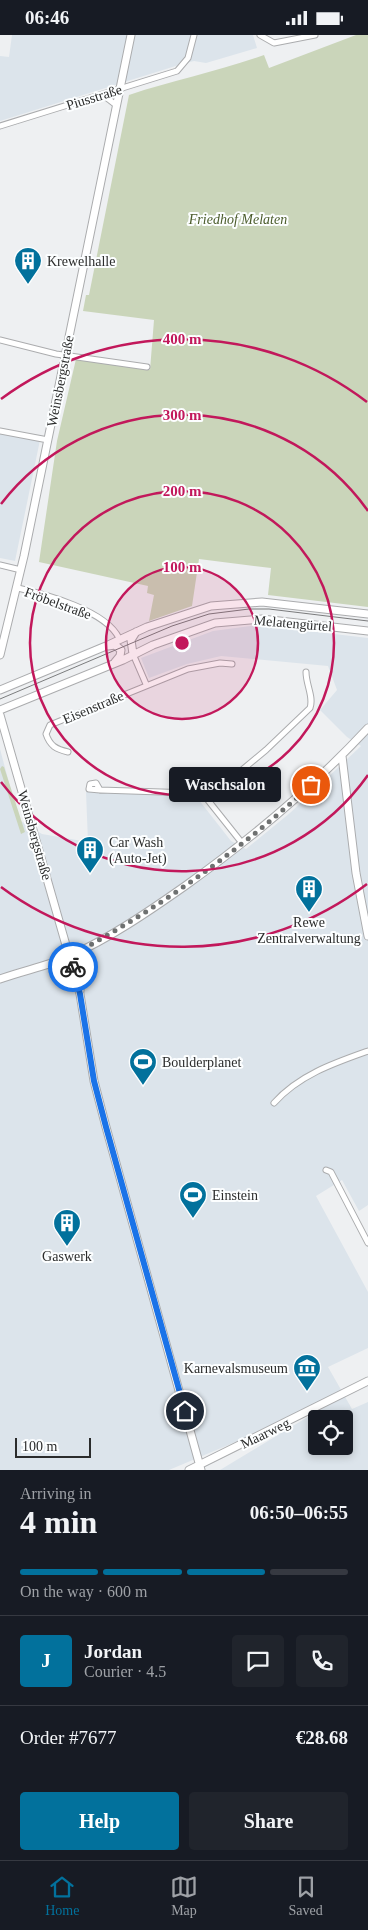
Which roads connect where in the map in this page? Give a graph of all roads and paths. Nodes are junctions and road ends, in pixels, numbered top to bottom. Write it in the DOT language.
graph roads {
  1 [pos="131,35"];
  2 [pos="194,35"];
  3 [pos="260,35"];
  4 [pos="315,35"];
  5 [pos="119,90"];
  6 [pos="103,95"];
  7 [pos="116,105"];
  8 [pos="0,126"];
  9 [pos="0,340"];
  10 [pos="66,355"];
  11 [pos="147,367"];
  12 [pos="0,431"];
  13 [pos="48,440"];
  14 [pos="0,565"];
  15 [pos="21,570"];
  16 [pos="18,588"];
  17 [pos="368,614"];
  18 [pos="136,631"];
  19 [pos="368,631"];
  20 [pos="119,638"];
  21 [pos="106,646"];
  22 [pos="133,654"];
  23 [pos="0,655"];
  24 [pos="113,664"];
  25 [pos="232,664"];
  26 [pos="306,672"];
  27 [pos="146,685"];
  28 [pos="0,690"];
  29 [pos="0,710"];
  30 [pos="0,715"];
  31 [pos="368,728"];
  32 [pos="68,752"];
  33 [pos="342,756"];
  34 [pos="100,790"];
  35 [pos="207,799"];
  36 [pos="242,843"];
  37 [pos="368,936"];
  38 [pos="90,946"];
  39 [pos="70,956"];
  40 [pos="0,979"];
  41 [pos="80,994"];
  42 [pos="368,1051"];
  43 [pos="274,1103"];
  44 [pos="326,1170"];
  45 [pos="367,1240"];
  46 [pos="368,1381"];
  47 [pos="200,1467"];
  48 [pos="189,1470"];
  1 -- 5 [label="main road, Weinsbergstraße"];
  2 -- 5 [label="street, Piusstraße"];
  3 -- 4 [label="street"];
  5 -- 6 [label="street, Piusstraße"];
  5 -- 7 [label="main road, Weinsbergstraße"];
  6 -- 7 [label="street"];
  6 -- 8 [label="street, Piusstraße"];
  7 -- 10 [label="main road, Weinsbergstraße"];
  9 -- 10 [label="street"];
  10 -- 11 [label="street"];
  10 -- 13 [label="main road, Weinsbergstraße"];
  12 -- 13 [label="street"];
  13 -- 15 [label="main road, Weinsbergstraße"];
  14 -- 15 [label="street, Fröbelstraße"];
  15 -- 16 [label="main road, Weinsbergstraße"];
  16 -- 20 [label="street, Fröbelstraße"];
  16 -- 23 [label="main road, Weinsbergstraße"];
  17 -- 18 [label="main road, Melatengürtel"];
  18 -- 20 [label="main road, Melatengürtel"];
  18 -- 22 [label="main road"];
  19 -- 22 [label="main road, Melatengürtel"];
  20 -- 21 [label="main road, Melatengürtel"];
  21 -- 24 [label="main road"];
  21 -- 28 [label="main road, Melatengürtel"];
  22 -- 24 [label="main road, Melatengürtel"];
  22 -- 27 [label="street"];
  24 -- 29 [label="main road, Melatengürtel"];
  25 -- 27 [label="street, Eisenstraße"];
  26 -- 35 [label="street"];
  27 -- 32 [label="street, Eisenstraße"];
  30 -- 39 [label="main road, Weinsbergstraße"];
  31 -- 33 [label="main road"];
  33 -- 36 [label="main road"];
  33 -- 37 [label="main road"];
  34 -- 35 [label="street"];
  35 -- 36 [label="street"];
  36 -- 38 [label="main road"];
  38 -- 39 [label="main road"];
  38 -- 41 [label="street"];
  39 -- 40 [label="main road"];
  39 -- 41 [label="main road, Weinsbergstraße"];
  41 -- 47 [label="main road, Weinsbergstraße"];
  42 -- 43 [label="street"];
  44 -- 45 [label="street"];
  46 -- 47 [label="main road, Maarweg"];
  47 -- 48 [label="main road, Maarweg"];
}
